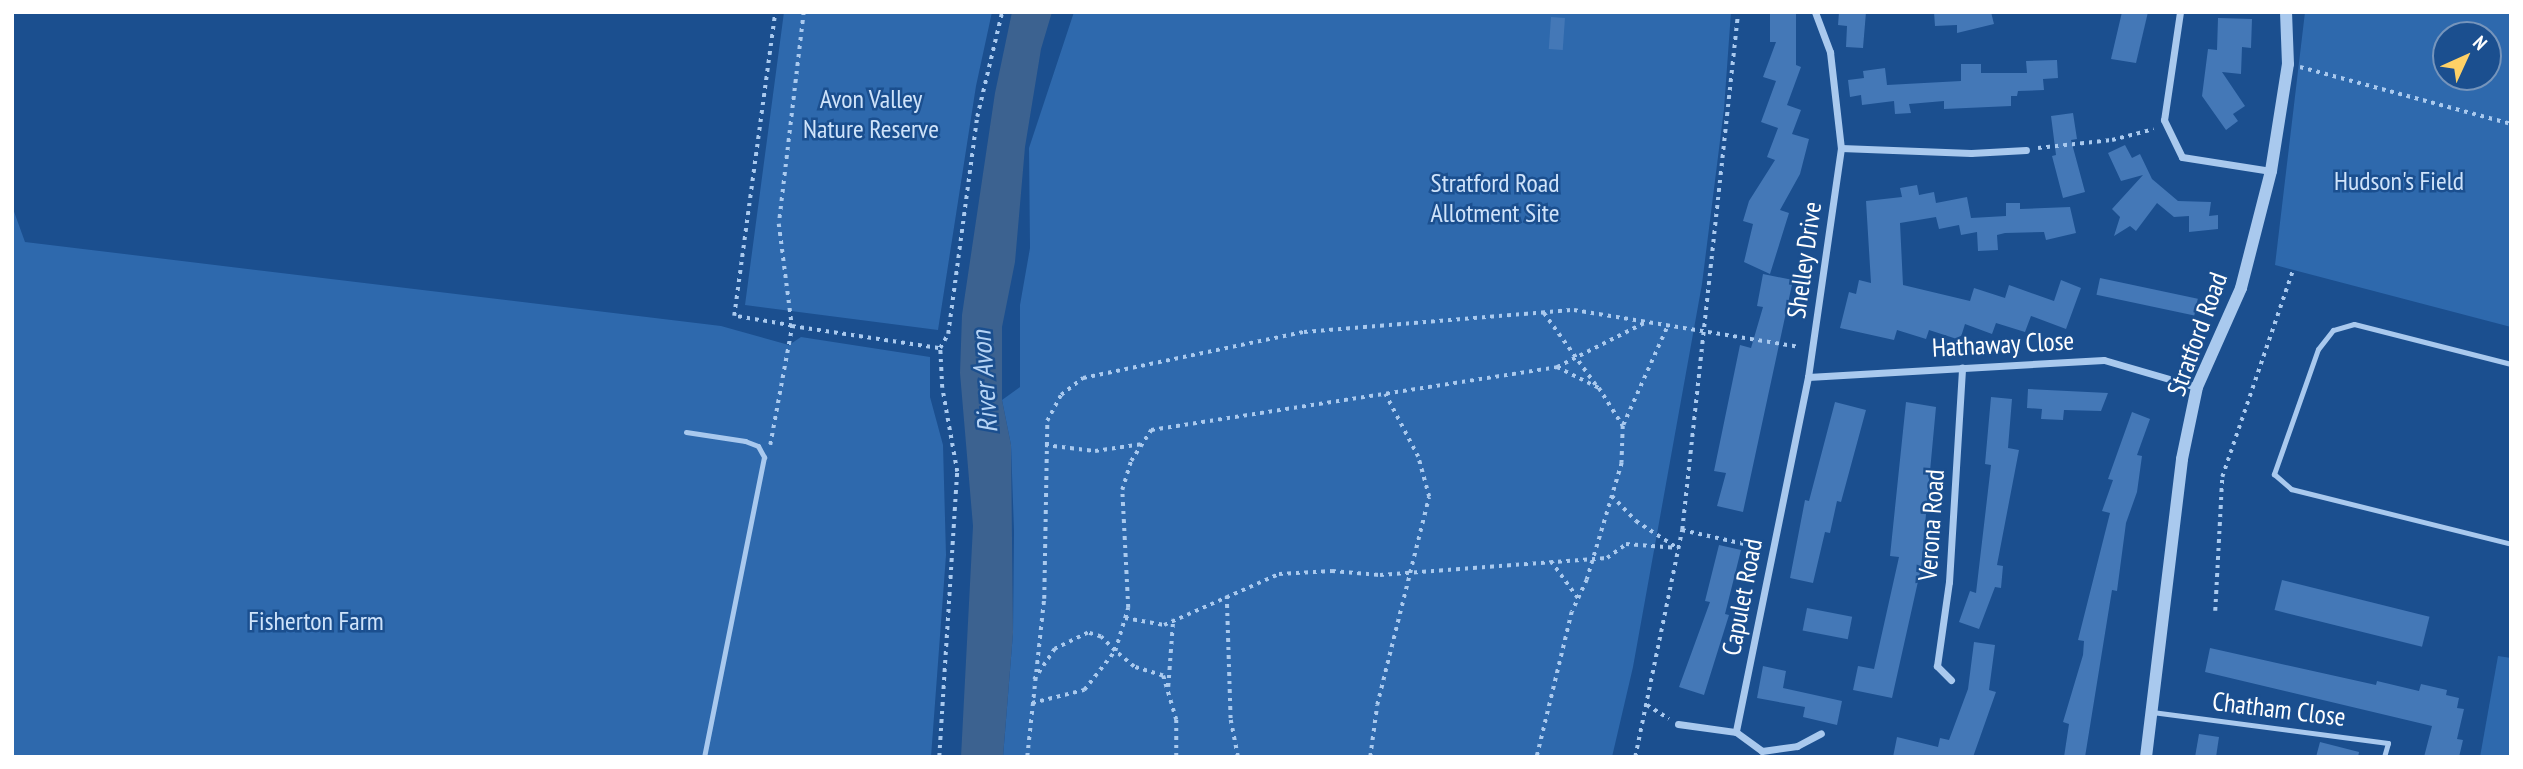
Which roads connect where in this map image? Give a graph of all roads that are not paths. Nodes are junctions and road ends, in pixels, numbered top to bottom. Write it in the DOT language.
graph roads {
  1 [pos="1815,12"];
  2 [pos="2180,12"];
  3 [pos="2286,12"];
  4 [pos="1841,148"];
  5 [pos="2026,150"];
  6 [pos="2270,171"];
  7 [pos="2511,364"];
  8 [pos="1962,367"];
  9 [pos="1808,377"];
  10 [pos="2197,387"];
  11 [pos="686,432"];
  12 [pos="2511,544"];
  13 [pos="1951,681"];
  14 [pos="2152,712"];
  15 [pos="1678,724"];
  16 [pos="1736,732"];
  17 [pos="1821,733"];
  18 [pos="704,757"];
  19 [pos="2146,757"];
  20 [pos="2384,757"];
  1 -- 4 [label="street, Shelley Drive"];
  2 -- 6 [label="street"];
  3 -- 6 [label="street, Stratford Road"];
  4 -- 5 [label="street"];
  4 -- 9 [label="street, Shelley Drive"];
  6 -- 10 [label="street, Stratford Road"];
  7 -- 12 [label="lane"];
  8 -- 9 [label="street, Hathaway Close"];
  8 -- 10 [label="street, Hathaway Close"];
  8 -- 13 [label="street, Verona Road"];
  9 -- 16 [label="street, Capulet Road"];
  10 -- 14 [label="street, Stratford Road"];
  11 -- 18 [label="lane"];
  14 -- 19 [label="street, Stratford Road"];
  14 -- 20 [label="lane, Chatham Close"];
  15 -- 16 [label="street"];
  16 -- 17 [label="street"];
}
